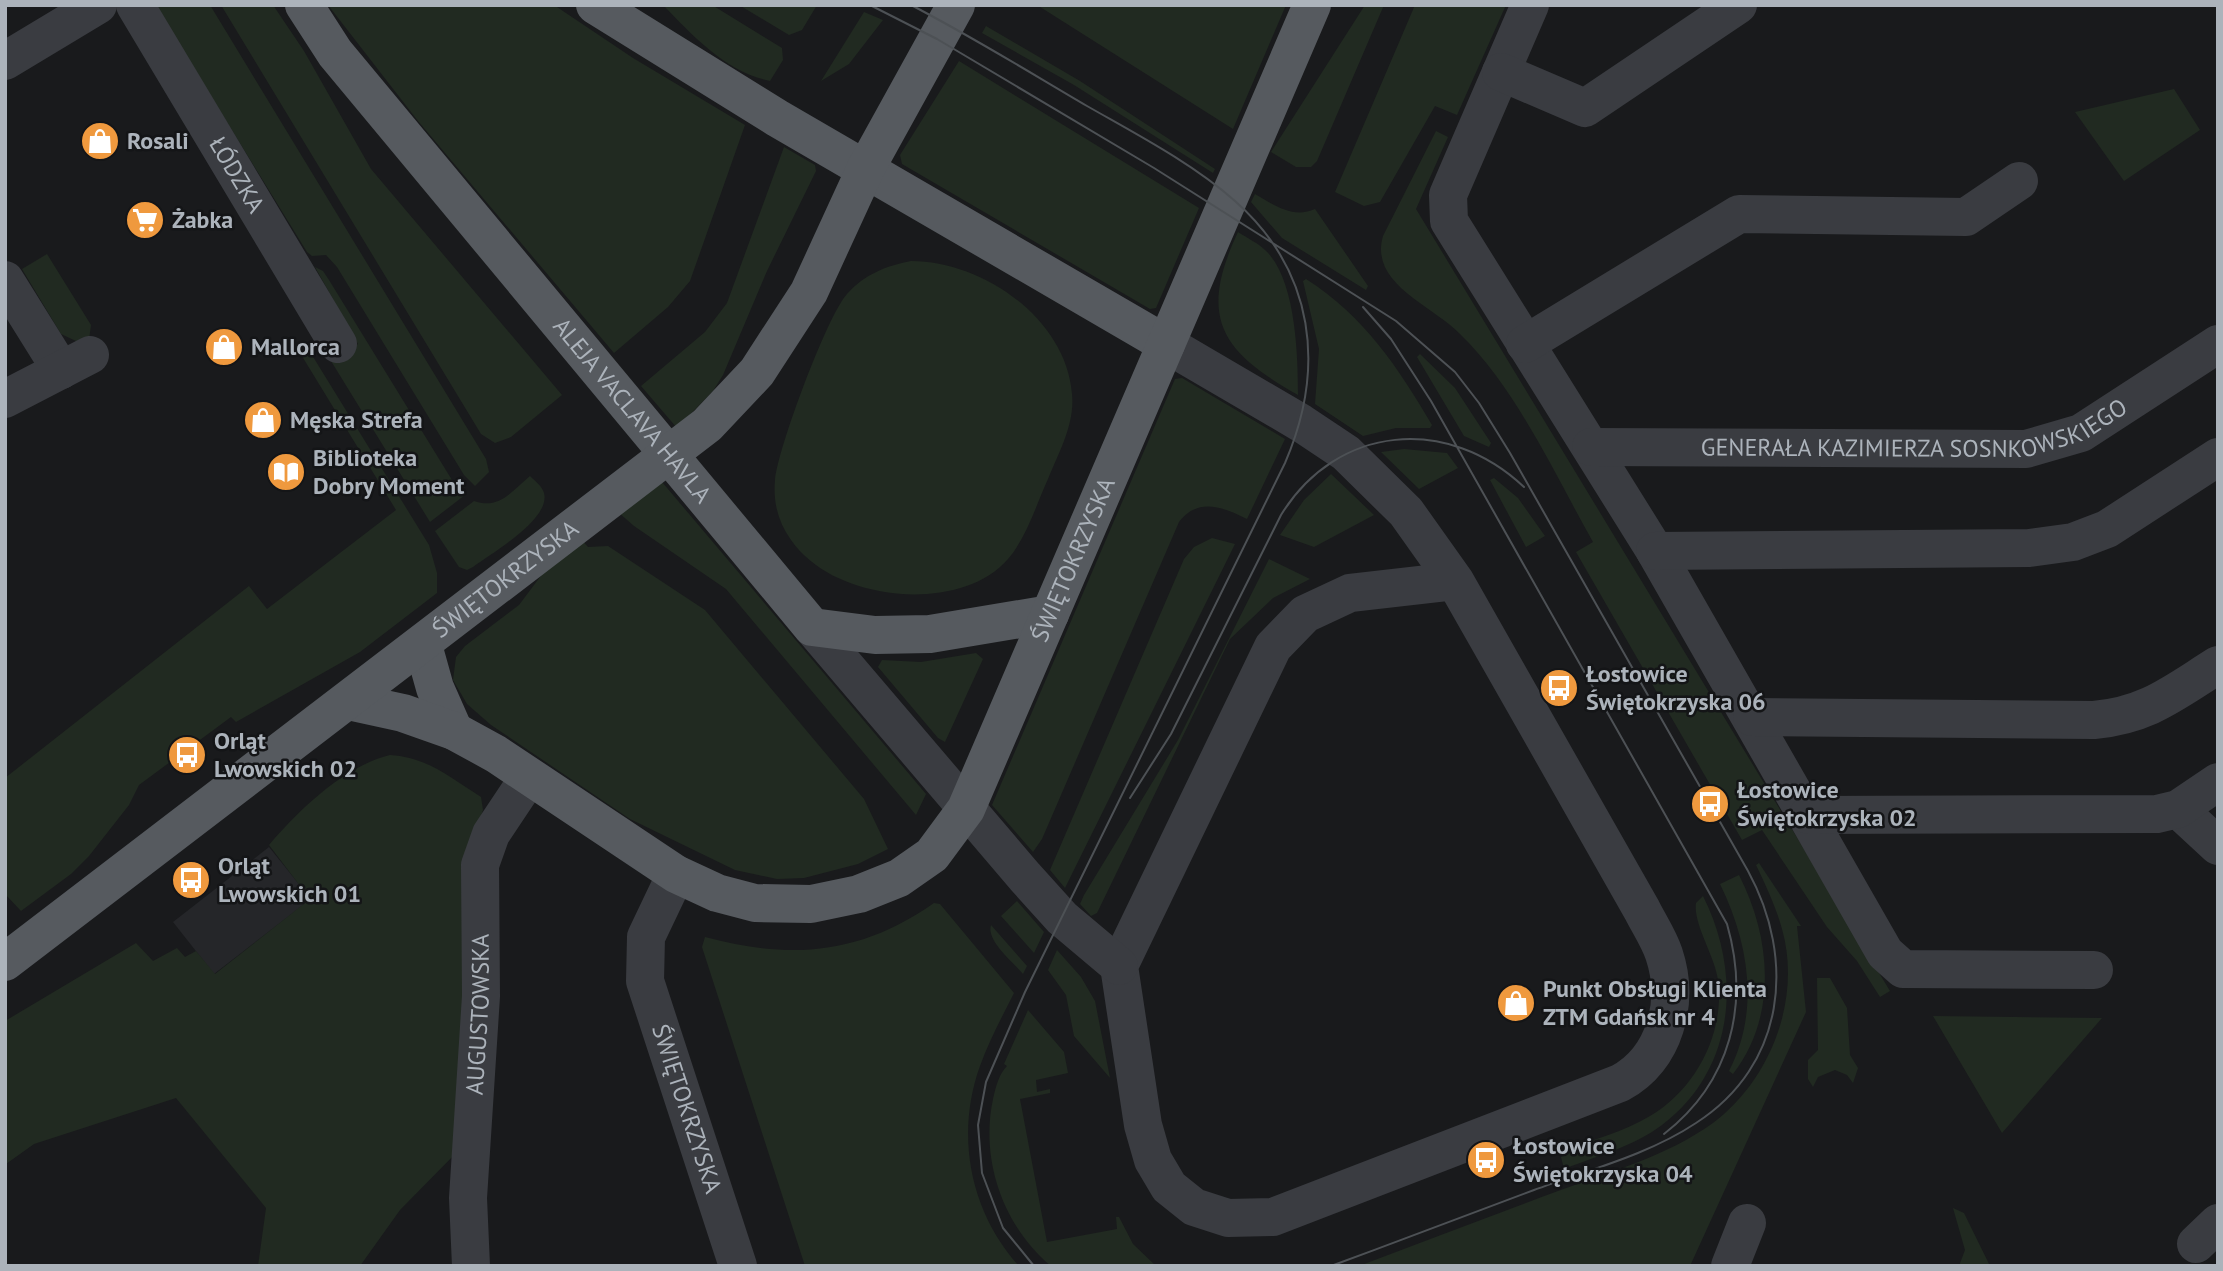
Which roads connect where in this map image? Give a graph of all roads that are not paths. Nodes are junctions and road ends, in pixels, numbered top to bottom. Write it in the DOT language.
graph roads {
  1 [pos="98,5"];
  2 [pos="135,5"];
  3 [pos="304,5"];
  4 [pos="595,5"];
  5 [pos="956,5"];
  6 [pos="1312,5"];
  7 [pos="1530,5"];
  8 [pos="1738,5"];
  9 [pos="5,61"];
  10 [pos="1501,72"];
  11 [pos="866,168"];
  12 [pos="2018,181"];
  13 [pos="5,280"];
  14 [pos="338,344"];
  15 [pos="1166,344"];
  16 [pos="1525,344"];
  17 [pos="2218,344"];
  18 [pos="5,399"];
  19 [pos="1591,447"];
  20 [pos="670,455"];
  21 [pos="2218,457"];
  22 [pos="1656,551"];
  23 [pos="1455,581"];
  24 [pos="1050,614"];
  25 [pos="812,627"];
  26 [pos="423,645"];
  27 [pos="2218,665"];
  28 [pos="348,701"];
  29 [pos="1752,717"];
  30 [pos="454,731"];
  31 [pos="529,777"];
  32 [pos="2218,782"];
  33 [pos="966,809"];
  34 [pos="2178,809"];
  35 [pos="1808,815"];
  36 [pos="2218,846"];
  37 [pos="676,874"];
  38 [pos="5,962"];
  39 [pos="1119,966"];
  40 [pos="2094,970"];
  41 [pos="1747,1223"];
  42 [pos="471,1266"];
  43 [pos="738,1266"];
  44 [pos="1730,1266"];
  1 -- 9 [label="street"];
  2 -- 14 [label="street, ŁÓDZKA"];
  3 -- 20 [label="main road, ALEJA VACLAVA HAVLA"];
  4 -- 11 [label="main road"];
  5 -- 11 [label="main road, ŚWIĘTOKRZYSKA"];
  6 -- 15 [label="main road, ŚWIĘTOKRZYSKA"];
  7 -- 10 [label="street"];
  8 -- 10 [label="street"];
  10 -- 16 [label="street"];
  11 -- 15 [label="main road"];
  11 -- 20 [label="main road, ŚWIĘTOKRZYSKA"];
  12 -- 16 [label="street"];
  13 -- 18 [label="street"];
  15 -- 23 [label="street"];
  15 -- 24 [label="main road, ŚWIĘTOKRZYSKA"];
  16 -- 19 [label="street"];
  17 -- 19 [label="street, GENERAŁA KAZIMIERZA SOSNKOWSKIEGO"];
  19 -- 22 [label="street"];
  20 -- 25 [label="main road, ALEJA VACLAVA HAVLA"];
  20 -- 26 [label="main road, ŚWIĘTOKRZYSKA"];
  21 -- 22 [label="street"];
  22 -- 29 [label="street"];
  23 -- 39 [label="street"];
  23 -- 39 [label="street"];
  24 -- 25 [label="main road"];
  24 -- 33 [label="main road, ŚWIĘTOKRZYSKA"];
  25 -- 33 [label="street"];
  26 -- 28 [label="main road, ŚWIĘTOKRZYSKA"];
  26 -- 30 [label="main road"];
  27 -- 29 [label="street"];
  28 -- 30 [label="main road, ŚWIĘTOKRZYSKA"];
  28 -- 38 [label="main road, ŚWIĘTOKRZYSKA"];
  29 -- 35 [label="street"];
  30 -- 31 [label="main road, ŚWIĘTOKRZYSKA"];
  31 -- 37 [label="main road, ŚWIĘTOKRZYSKA"];
  31 -- 42 [label="street, AUGUSTOWSKA"];
  32 -- 34 [label="street"];
  33 -- 37 [label="main road, ŚWIĘTOKRZYSKA"];
  33 -- 39 [label="street"];
  34 -- 35 [label="street"];
  34 -- 36 [label="street"];
  35 -- 40 [label="street"];
  37 -- 43 [label="street, ŚWIĘTOKRZYSKA"];
  41 -- 44 [label="street"];
}
